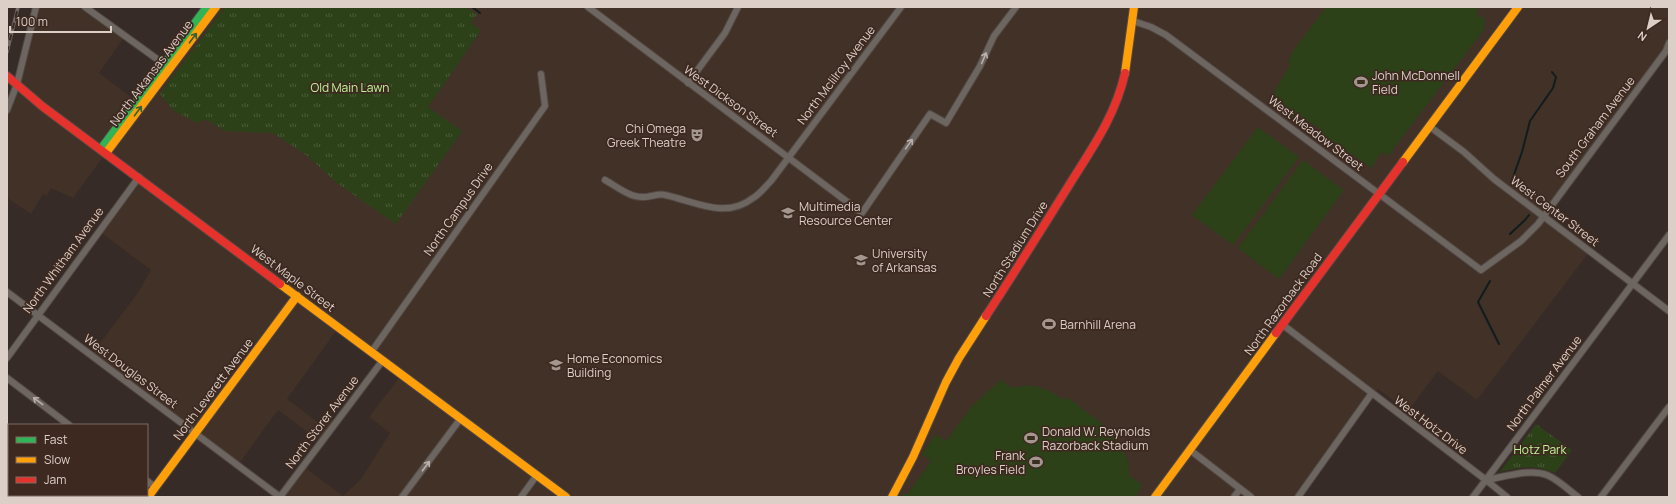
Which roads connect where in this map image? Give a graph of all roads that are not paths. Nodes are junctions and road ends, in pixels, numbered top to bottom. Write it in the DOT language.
graph roads {
  1 [pos="36,7"];
  2 [pos="85,7"];
  3 [pos="207,7"];
  4 [pos="216,7"];
  5 [pos="588,7"];
  6 [pos="738,7"];
  7 [pos="901,7"];
  8 [pos="1016,7"];
  9 [pos="1134,7"];
  10 [pos="1518,7"];
  11 [pos="1133,21"];
  12 [pos="1669,44"];
  13 [pos="1667,52"];
  14 [pos="167,67"];
  15 [pos="541,74"];
  16 [pos="8,77"];
  17 [pos="688,83"];
  18 [pos="17,84"];
  19 [pos="7,110"];
  20 [pos="1429,126"];
  21 [pos="104,151"];
  22 [pos="789,157"];
  23 [pos="138,177"];
  24 [pos="605,180"];
  25 [pos="1379,194"];
  26 [pos="1543,216"];
  27 [pos="1669,235"];
  28 [pos="1481,270"];
  29 [pos="1632,283"];
  30 [pos="7,292"];
  31 [pos="297,296"];
  32 [pos="1669,311"];
  33 [pos="37,315"];
  34 [pos="1283,325"];
  35 [pos="372,351"];
  36 [pos="7,358"];
  37 [pos="383,360"];
  38 [pos="7,378"];
  39 [pos="1372,393"];
  40 [pos="1669,407"];
  41 [pos="461,418"];
  42 [pos="68,424"];
  43 [pos="194,433"];
  44 [pos="1190,450"];
  45 [pos="537,475"];
  46 [pos="1486,480"];
  47 [pos="148,482"];
  48 [pos="156,487"];
  49 [pos="1240,488"];
  50 [pos="148,497"];
  51 [pos="280,497"];
  52 [pos="402,497"];
  53 [pos="521,497"];
  54 [pos="566,497"];
  55 [pos="892,497"];
  56 [pos="1155,497"];
  57 [pos="1234,497"];
  58 [pos="1251,497"];
  59 [pos="1298,497"];
  60 [pos="1473,497"];
  61 [pos="1507,497"];
  62 [pos="1578,497"];
  63 [pos="1601,497"];
  1 -- 18 [label="street"];
  2 -- 14 [label="street"];
  3 -- 14 [label="street, North Arkansas Avenue"];
  14 -- 4 [label="street, North Arkansas Avenue, one-way"];
  5 -- 17 [label="street, West Dickson Street"];
  6 -- 17 [label="street"];
  7 -- 22 [label="street, North McIilroy Avenue"];
  22 -- 8 [label="street, West Dickson Street, one-way"];
  9 -- 11 [label="street, North Stadium Drive"];
  10 -- 20 [label="street, North Razorback Road"];
  11 -- 25 [label="street, West Meadow Street"];
  11 -- 55 [label="street, North Stadium Drive"];
  12 -- 13 [label="street, South Graham Avenue"];
  13 -- 26 [label="street, South Graham Avenue"];
  14 -- 21 [label="street, North Arkansas Avenue"];
  15 -- 35 [label="street, North Campus Drive"];
  16 -- 18 [label="street, West Maple Street"];
  17 -- 22 [label="street, West Dickson Street"];
  18 -- 19 [label="street"];
  18 -- 21 [label="street, West Maple Street"];
  20 -- 25 [label="street, North Razorback Road"];
  20 -- 26 [label="street, West Center Street"];
  21 -- 23 [label="street, West Maple Street"];
  22 -- 24 [label="street, North McIilroy Avenue"];
  23 -- 31 [label="street, West Maple Street"];
  23 -- 33 [label="street, North Whitham Avenue"];
  25 -- 28 [label="street, West Meadow Street"];
  25 -- 34 [label="street, North Razorback Road"];
  26 -- 28 [label="street, South Graham Avenue"];
  26 -- 29 [label="street, West Center Street"];
  27 -- 29 [label="street, North Palmer Avenue"];
  29 -- 32 [label="street, West Center Street"];
  29 -- 46 [label="street, North Palmer Avenue"];
  30 -- 33 [label="street, West Douglas Street"];
  31 -- 35 [label="street, West Maple Street"];
  31 -- 43 [label="street, North Leverett Avenue"];
  33 -- 36 [label="street, North Whitham Avenue"];
  33 -- 43 [label="street, West Douglas Street"];
  34 -- 39 [label="street, West Hotz Drive"];
  34 -- 44 [label="street, North Razorback Road"];
  35 -- 37 [label="street, West Maple Street"];
  37 -- 41 [label="street, West Maple Street"];
  37 -- 51 [label="street, North Storer Avenue"];
  42 -- 38 [label="street, one-way"];
  39 -- 46 [label="street, West Hotz Drive"];
  39 -- 59 [label="street"];
  40 -- 63 [label="street"];
  41 -- 45 [label="street, West Maple Street"];
  52 -- 41 [label="street, one-way"];
  43 -- 48 [label="street, North Leverett Avenue"];
  43 -- 51 [label="street, West Douglas Street"];
  44 -- 49 [label="street"];
  44 -- 56 [label="street, North Razorback Road"];
  45 -- 53 [label="street"];
  45 -- 54 [label="street, West Maple Street"];
  46 -- 60 [label="street, North Palmer Avenue"];
  46 -- 61 [label="street, West Hotz Drive"];
  46 -- 62 [label="street"];
  47 -- 48 [label="street"];
  48 -- 50 [label="street, North Leverett Avenue"];
  49 -- 57 [label="street"];
  49 -- 58 [label="street"];
}
